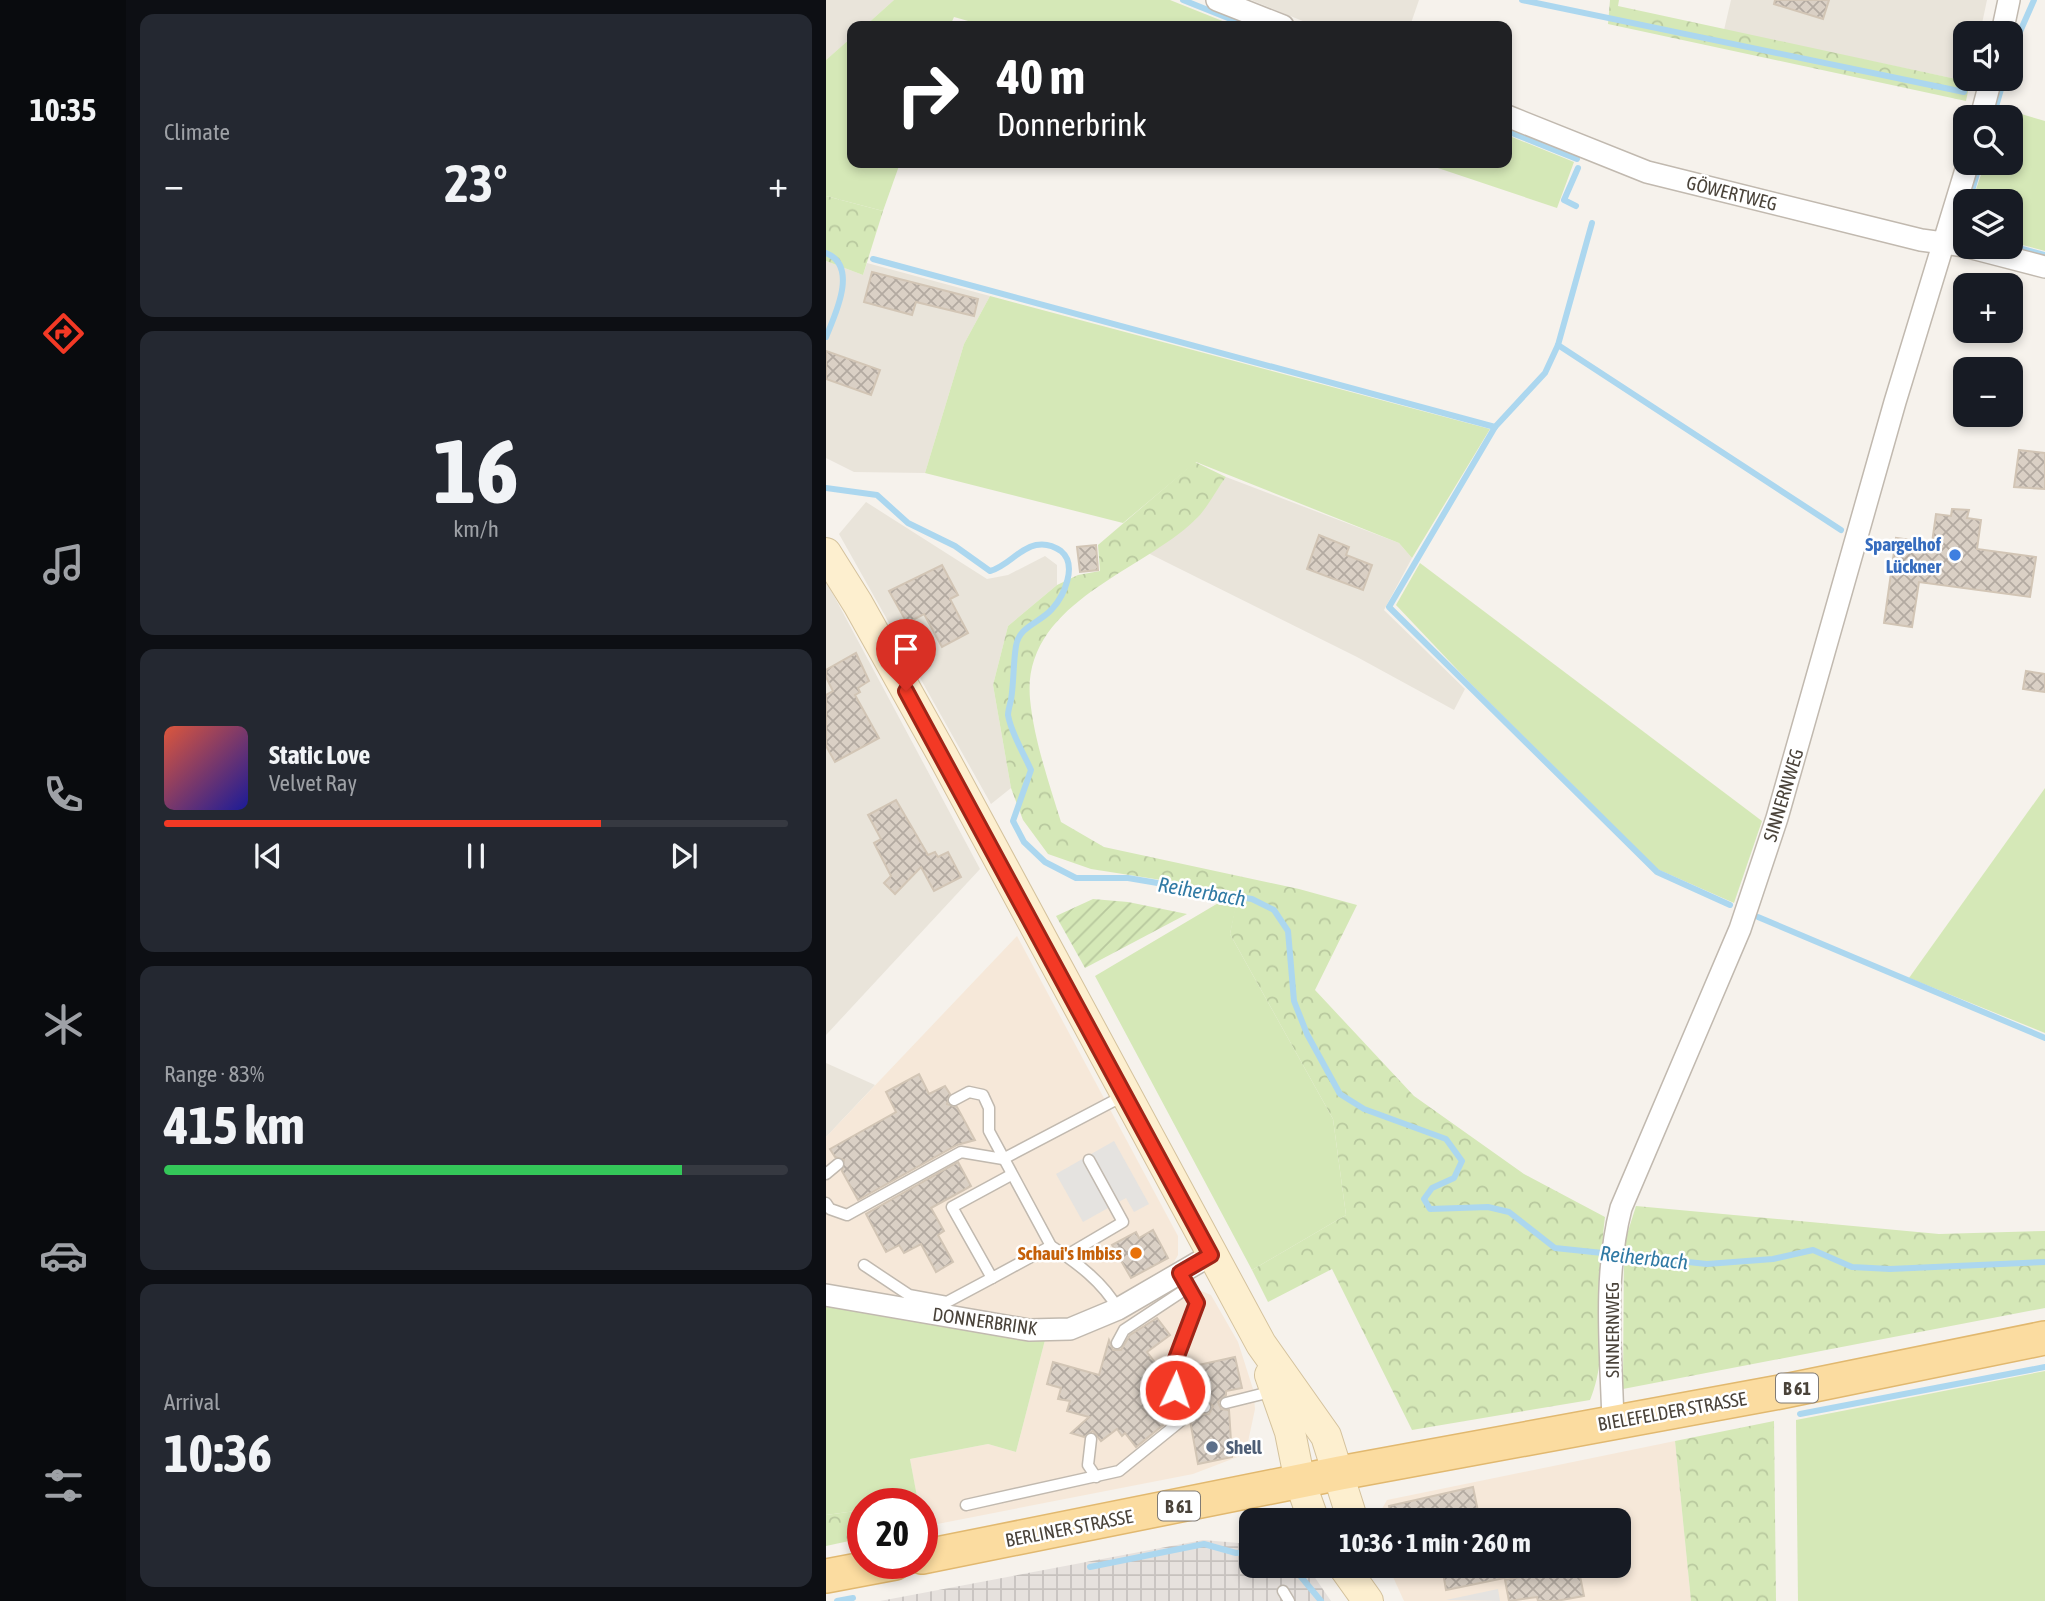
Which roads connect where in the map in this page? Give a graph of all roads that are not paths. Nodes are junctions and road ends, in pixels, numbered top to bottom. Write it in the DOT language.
graph roads {
  1 [pos="1217,0"];
  2 [pos="2009,0"];
  3 [pos="1270,21"];
  4 [pos="2004,21"];
  5 [pos="1512,118"];
  6 [pos="1953,244"];
  7 [pos="1953,259"];
  8 [pos="2014,259"];
  9 [pos="2045,267"];
  10 [pos="826,553"];
  11 [pos="1125,1095"];
  12 [pos="954,1101"];
  13 [pos="1003,1159"];
  14 [pos="1089,1160"];
  15 [pos="838,1164"];
  16 [pos="826,1174"];
  17 [pos="1011,1175"];
  18 [pos="826,1203"];
  19 [pos="1051,1246"];
  20 [pos="1067,1255"];
  21 [pos="1211,1255"];
  22 [pos="864,1265"];
  23 [pos="992,1278"];
  24 [pos="1184,1280"];
  25 [pos="826,1295"];
  26 [pos="1118,1309"];
  27 [pos="2045,1338"];
  28 [pos="1117,1343"];
  29 [pos="1283,1388"];
  30 [pos="1226,1403"];
  31 [pos="1205,1407"];
  32 [pos="1179,1408"];
  33 [pos="1613,1422"];
  34 [pos="1091,1439"];
  35 [pos="1340,1473"];
  36 [pos="1096,1478"];
  37 [pos="1300,1482"];
  38 [pos="966,1504"];
  39 [pos="1309,1508"];
  40 [pos="1349,1508"];
  41 [pos="938,1554"];
  42 [pos="847,1572"];
  43 [pos="826,1576"];
  44 [pos="1352,1578"];
  45 [pos="1375,1578"];
  46 [pos="1368,1601"];
  47 [pos="1384,1601"];
  1 -- 3 [label="street"];
  2 -- 4 [label="street"];
  5 -- 6 [label="street, GÖWERTWEG"];
  7 -- 33 [label="street, SINNERNWEG"];
  8 -- 9 [label="street, GÖWERTWEG"];
  10 -- 11 [label="street"];
  11 -- 13 [label="lane"];
  11 -- 21 [label="street"];
  12 -- 13 [label="lane"];
  13 -- 17 [label="lane"];
  13 -- 18 [label="lane"];
  14 -- 20 [label="lane"];
  15 -- 16 [label="lane"];
  17 -- 19 [label="lane"];
  17 -- 23 [label="lane"];
  19 -- 20 [label="lane"];
  19 -- 23 [label="lane"];
  20 -- 26 [label="lane"];
  21 -- 24 [label="street, DONNERBRINK"];
  21 -- 29 [label="street"];
  22 -- 23 [label="lane"];
  24 -- 26 [label="street, DONNERBRINK"];
  24 -- 28 [label="lane"];
  24 -- 32 [label="lane"];
  25 -- 26 [label="street, DONNERBRINK"];
  27 -- 33 [label="main road, BIELEFELDER STRASSE / B 61"];
  29 -- 30 [label="lane"];
  29 -- 35 [label="street"];
  29 -- 37 [label="street"];
  31 -- 32 [label="lane"];
  32 -- 36 [label="lane"];
  33 -- 35 [label="main road, BIELEFELDER STRASSE / B 61"];
  34 -- 36 [label="lane"];
  35 -- 37 [label="main road, BERLINER STRASSE / B 61"];
  35 -- 40 [label="street"];
  36 -- 38 [label="lane"];
  37 -- 39 [label="street"];
  37 -- 41 [label="main road, BERLINER STRASSE / B 61"];
  42 -- 43 [label="main road"];
  44 -- 46 [label="street"];
  45 -- 47 [label="street"];
}
